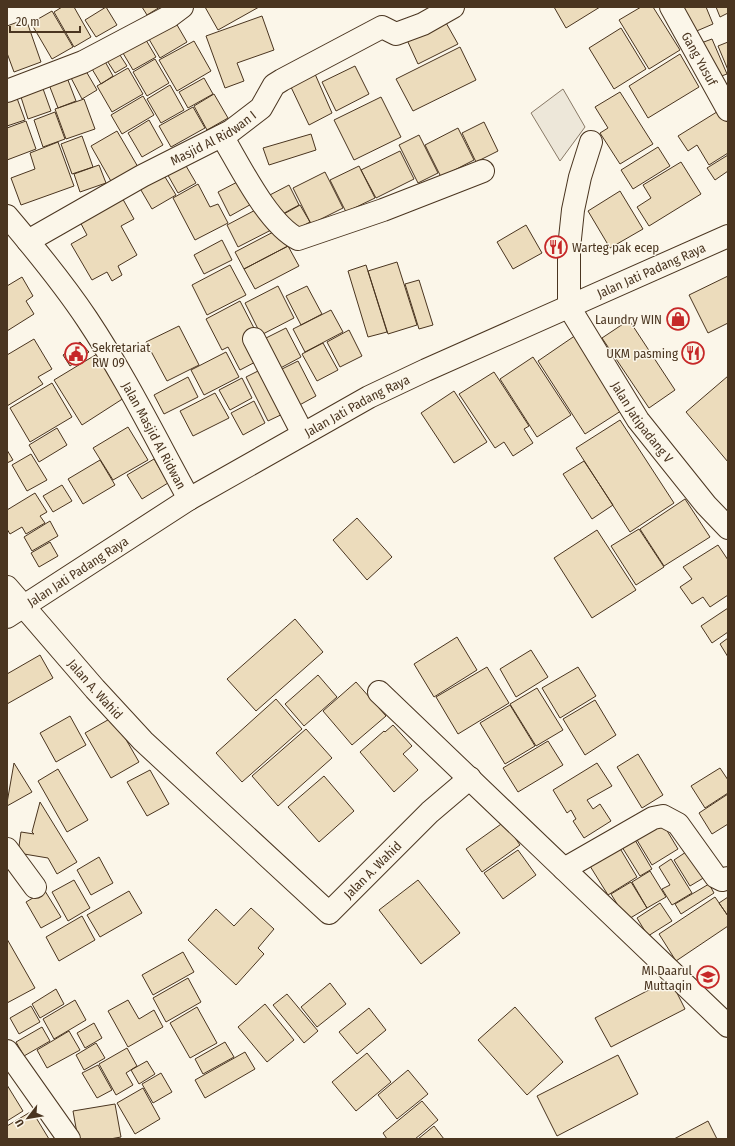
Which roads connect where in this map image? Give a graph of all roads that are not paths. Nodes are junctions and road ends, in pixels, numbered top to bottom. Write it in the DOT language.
graph roads {
  1 [pos="182,7"];
  2 [pos="453,7"];
  3 [pos="671,7"];
  4 [pos="7,91"];
  5 [pos="728,110"];
  6 [pos="222,136"];
  7 [pos="591,142"];
  8 [pos="483,171"];
  9 [pos="7,216"];
  10 [pos="728,236"];
  11 [pos="28,241"];
  12 [pos="569,307"];
  13 [pos="254,339"];
  14 [pos="303,434"];
  15 [pos="189,499"];
  16 [pos="728,528"];
  17 [pos="7,587"];
  18 [pos="16,612"];
  19 [pos="379,692"];
  20 [pos="470,778"];
  21 [pos="7,849"];
  22 [pos="564,869"];
  23 [pos="728,878"];
  24 [pos="35,887"];
  25 [pos="728,1026"];
  26 [pos="7,1051"];
  27 [pos="69,1139"];
  1 -- 4 [label="street"];
  2 -- 6 [label="street, Masjid Al Ridwan I"];
  3 -- 5 [label="street, Gang Yusuf"];
  6 -- 8 [label="street"];
  6 -- 11 [label="street, Masjid Al Ridwan I"];
  7 -- 12 [label="street"];
  9 -- 11 [label="street, Jalan Masjid Al Ridwan"];
  10 -- 12 [label="street, Jalan Jati Padang Raya"];
  11 -- 15 [label="street, Jalan Masjid Al Ridwan"];
  12 -- 14 [label="street, Jalan Jati Padang Raya"];
  12 -- 16 [label="street, Jalan Jatipadang V"];
  13 -- 14 [label="street"];
  14 -- 15 [label="street, Jalan Jati Padang Raya"];
  15 -- 18 [label="street, Jalan Jati Padang Raya"];
  17 -- 18 [label="street"];
  18 -- 20 [label="street, Jalan A. Wahid"];
  19 -- 20 [label="street"];
  20 -- 22 [label="street"];
  21 -- 24 [label="street"];
  22 -- 23 [label="street"];
  22 -- 25 [label="street"];
  26 -- 27 [label="street"];
}
